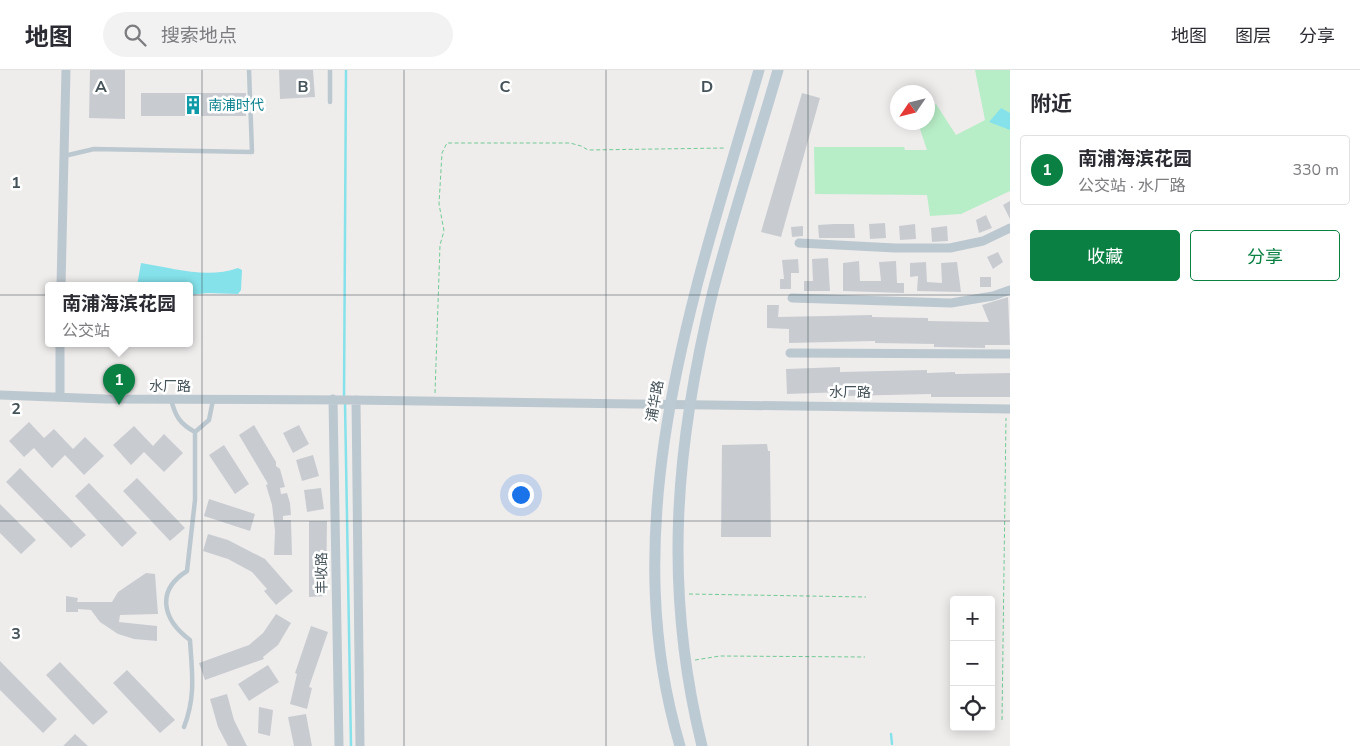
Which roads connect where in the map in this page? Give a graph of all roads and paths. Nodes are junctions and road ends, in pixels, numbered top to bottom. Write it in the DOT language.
graph roads {
  1 [pos="66,70"];
  2 [pos="250,70"];
  3 [pos="330,70"];
  4 [pos="759,70"];
  5 [pos="778,70"];
  6 [pos="330,102"];
  7 [pos="736,148"];
  8 [pos="63,156"];
  9 [pos="1010,228"];
  10 [pos="799,243"];
  11 [pos="61,282"];
  12 [pos="1010,290"];
  13 [pos="792,298"];
  14 [pos="60,347"];
  15 [pos="790,353"];
  16 [pos="1010,354"];
  17 [pos="0,395"];
  18 [pos="60,397"];
  19 [pos="171,399"];
  20 [pos="213,399"];
  21 [pos="337,399"];
  22 [pos="354,400"];
  23 [pos="434,401"];
  24 [pos="669,405"];
  25 [pos="689,405"];
  26 [pos="1008,409"];
  27 [pos="195,432"];
  28 [pos="678,594"];
  29 [pos="866,596"];
  30 [pos="865,657"];
  31 [pos="684,662"];
  32 [pos="1002,720"];
  33 [pos="184,727"];
  34 [pos="339,746"];
  35 [pos="360,746"];
  36 [pos="680,746"];
  37 [pos="702,746"];
  1 -- 8 [label="street"];
  2 -- 8 [label="lane"];
  3 -- 6 [label="lane"];
  4 -- 7 [label="main road, 浦华路"];
  5 -- 25 [label="main road"];
  7 -- 23 [label="path"];
  7 -- 24 [label="main road, 浦华路"];
  8 -- 11 [label="street"];
  9 -- 10 [label="street"];
  12 -- 13 [label="street"];
  14 -- 18 [label="street"];
  15 -- 16 [label="street"];
  17 -- 18 [label="street, 水厂路"];
  18 -- 19 [label="street, 水厂路"];
  19 -- 20 [label="street, 水厂路"];
  19 -- 27 [label="lane"];
  20 -- 21 [label="street, 水厂路"];
  20 -- 27 [label="lane"];
  21 -- 22 [label="street, 水厂路"];
  21 -- 34 [label="street, 丰收路"];
  22 -- 23 [label="street"];
  22 -- 35 [label="street"];
  23 -- 24 [label="street"];
  24 -- 25 [label="street, 水厂路"];
  24 -- 36 [label="main road, 浦华路"];
  25 -- 26 [label="street, 水厂路"];
  25 -- 28 [label="main road"];
  26 -- 32 [label="path"];
  27 -- 33 [label="lane"];
  28 -- 29 [label="path"];
  28 -- 31 [label="main road"];
  30 -- 31 [label="path"];
  31 -- 37 [label="main road"];
}
